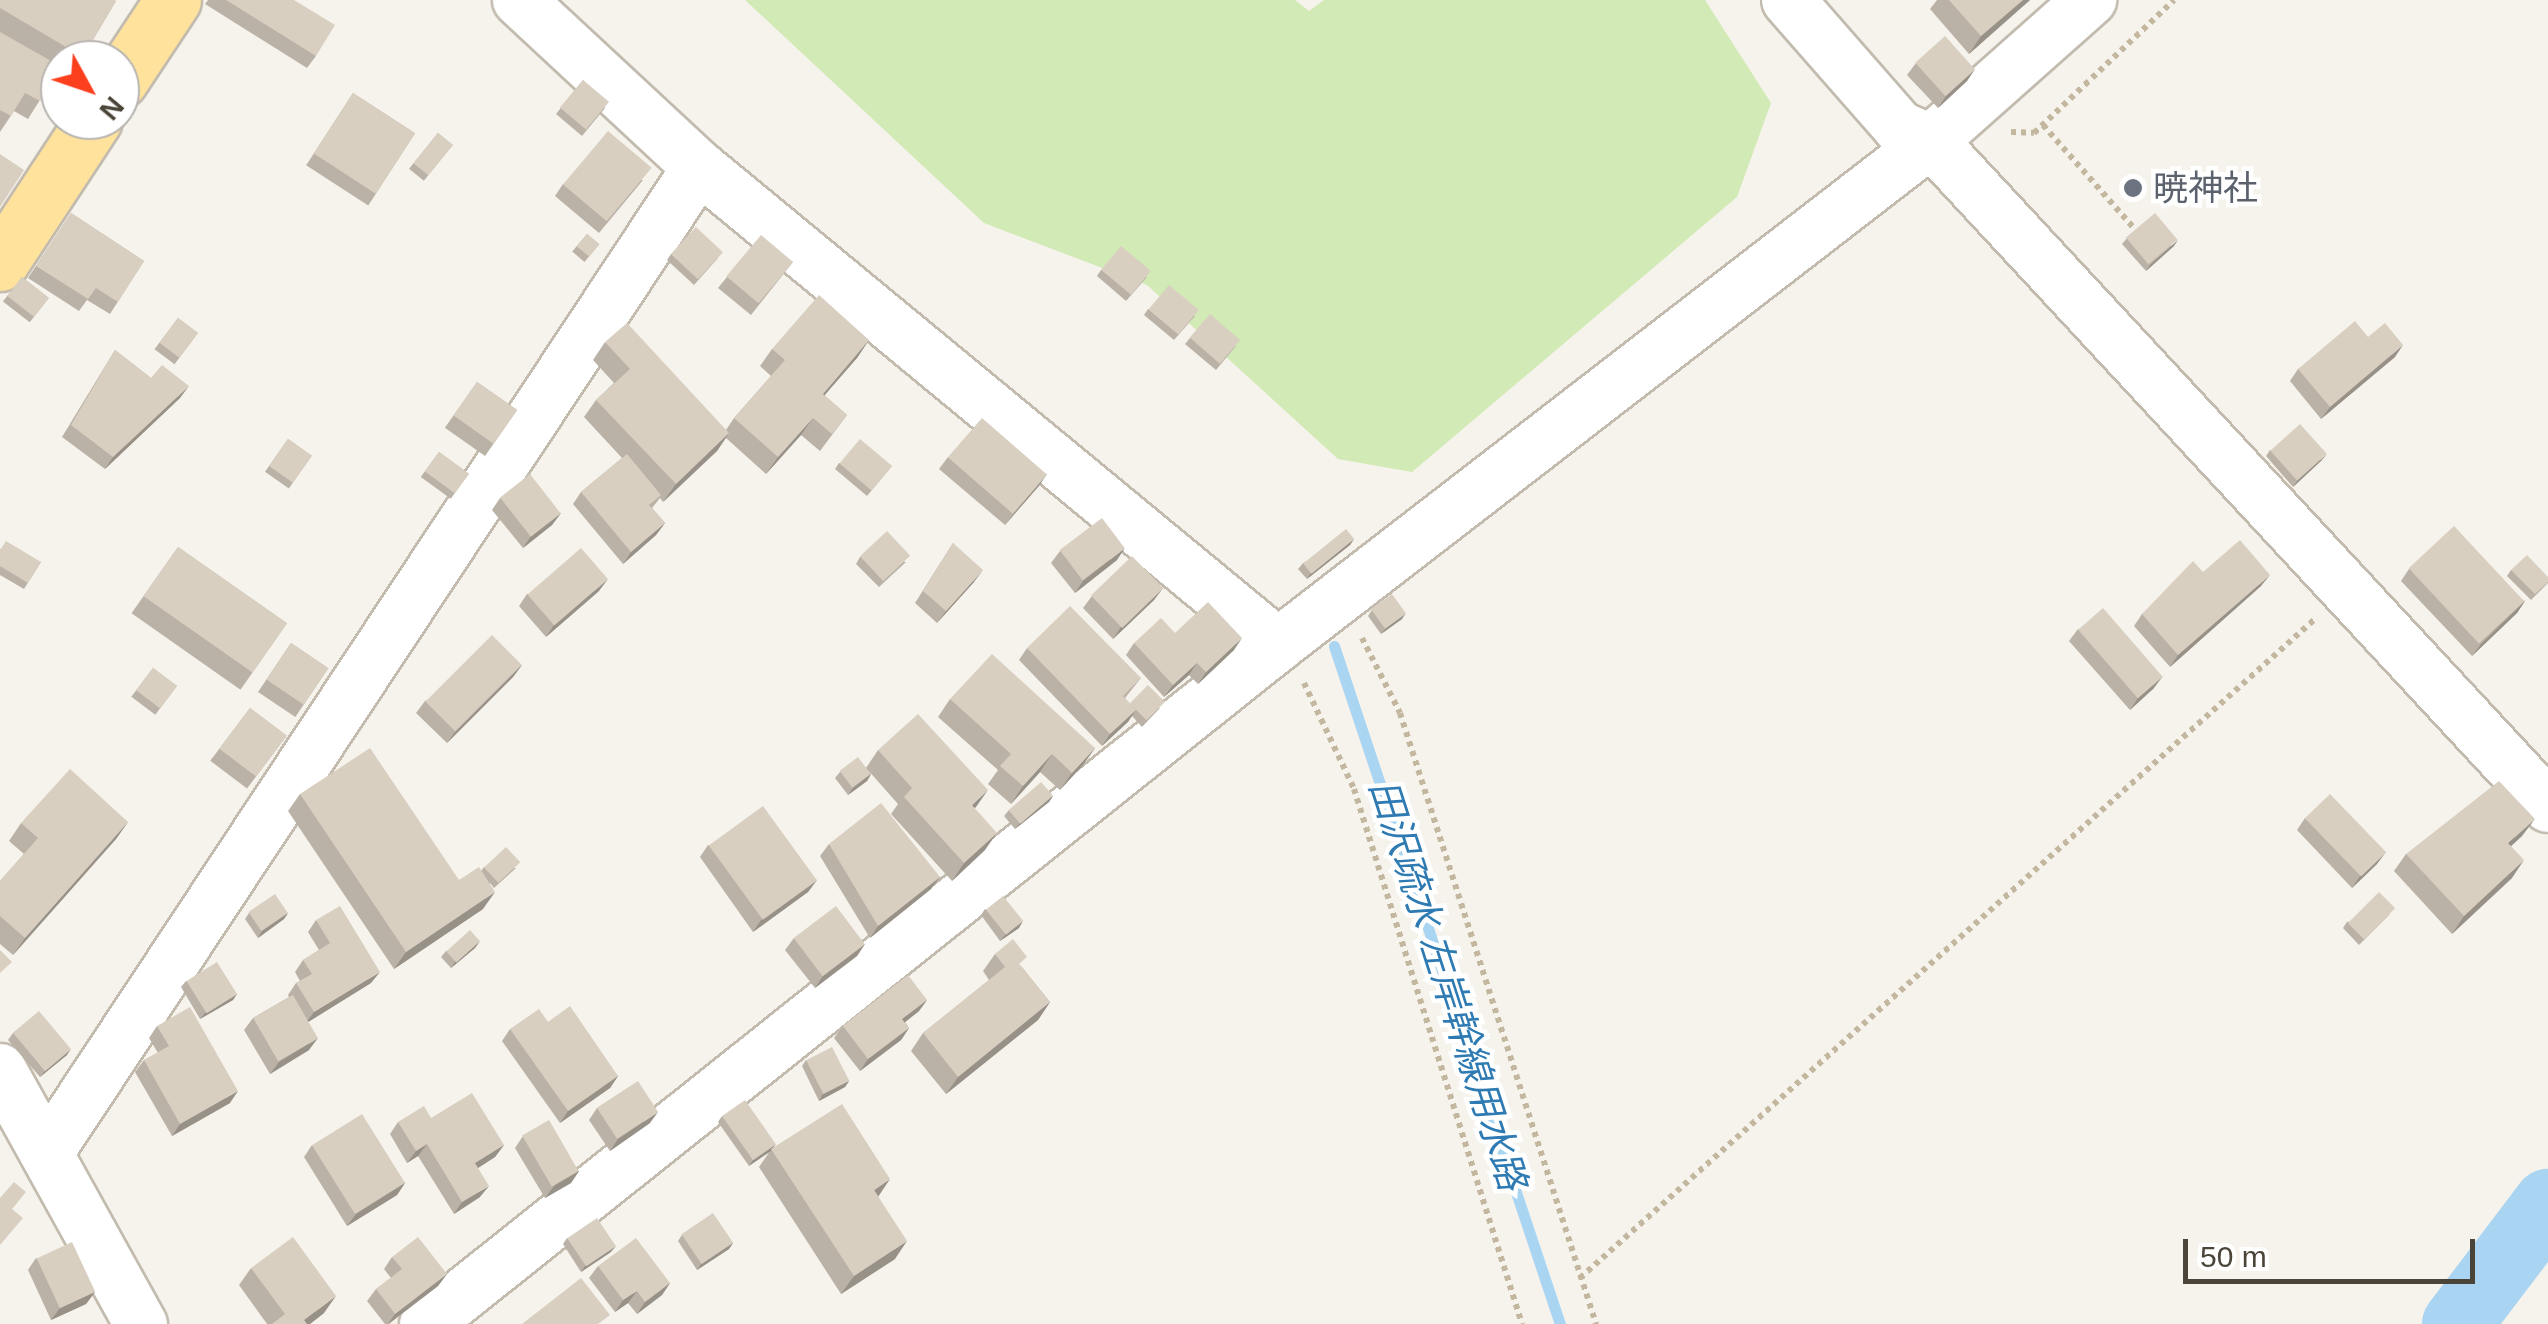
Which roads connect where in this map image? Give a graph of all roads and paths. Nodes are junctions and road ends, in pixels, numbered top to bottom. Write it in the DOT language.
graph roads {
  1 [pos="173,0"];
  2 [pos="519,0"];
  3 [pos="1788,0"];
  4 [pos="2090,0"];
  5 [pos="2174,0"];
  6 [pos="140,50"];
  7 [pos="1980,98"];
  8 [pos="2043,124"];
  9 [pos="81,140"];
  10 [pos="1932,141"];
  11 [pos="700,167"];
  12 [pos="2133,227"];
  13 [pos="0,263"];
  14 [pos="2349,589"];
  15 [pos="1341,597"];
  16 [pos="1278,645"];
  17 [pos="2548,806"];
  18 [pos="0,1070"];
  19 [pos="50,1148"];
  20 [pos="1580,1278"];
  21 [pos="141,1324"];
  22 [pos="426,1324"];
  23 [pos="1522,1324"];
  24 [pos="1596,1324"];
  1 -- 6 [label="main road"];
  2 -- 11 [label="street"];
  3 -- 10 [label="street"];
  4 -- 7 [label="street"];
  5 -- 8 [label="path"];
  7 -- 8 [label="path"];
  7 -- 10 [label="street"];
  8 -- 12 [label="path"];
  9 -- 13 [label="main road"];
  10 -- 14 [label="street"];
  10 -- 15 [label="street"];
  11 -- 16 [label="street"];
  11 -- 19 [label="street"];
  14 -- 17 [label="street"];
  14 -- 20 [label="path"];
  15 -- 16 [label="street"];
  15 -- 20 [label="path"];
  16 -- 22 [label="street"];
  16 -- 23 [label="path"];
  18 -- 19 [label="street"];
  19 -- 21 [label="street"];
  20 -- 24 [label="path"];
}
